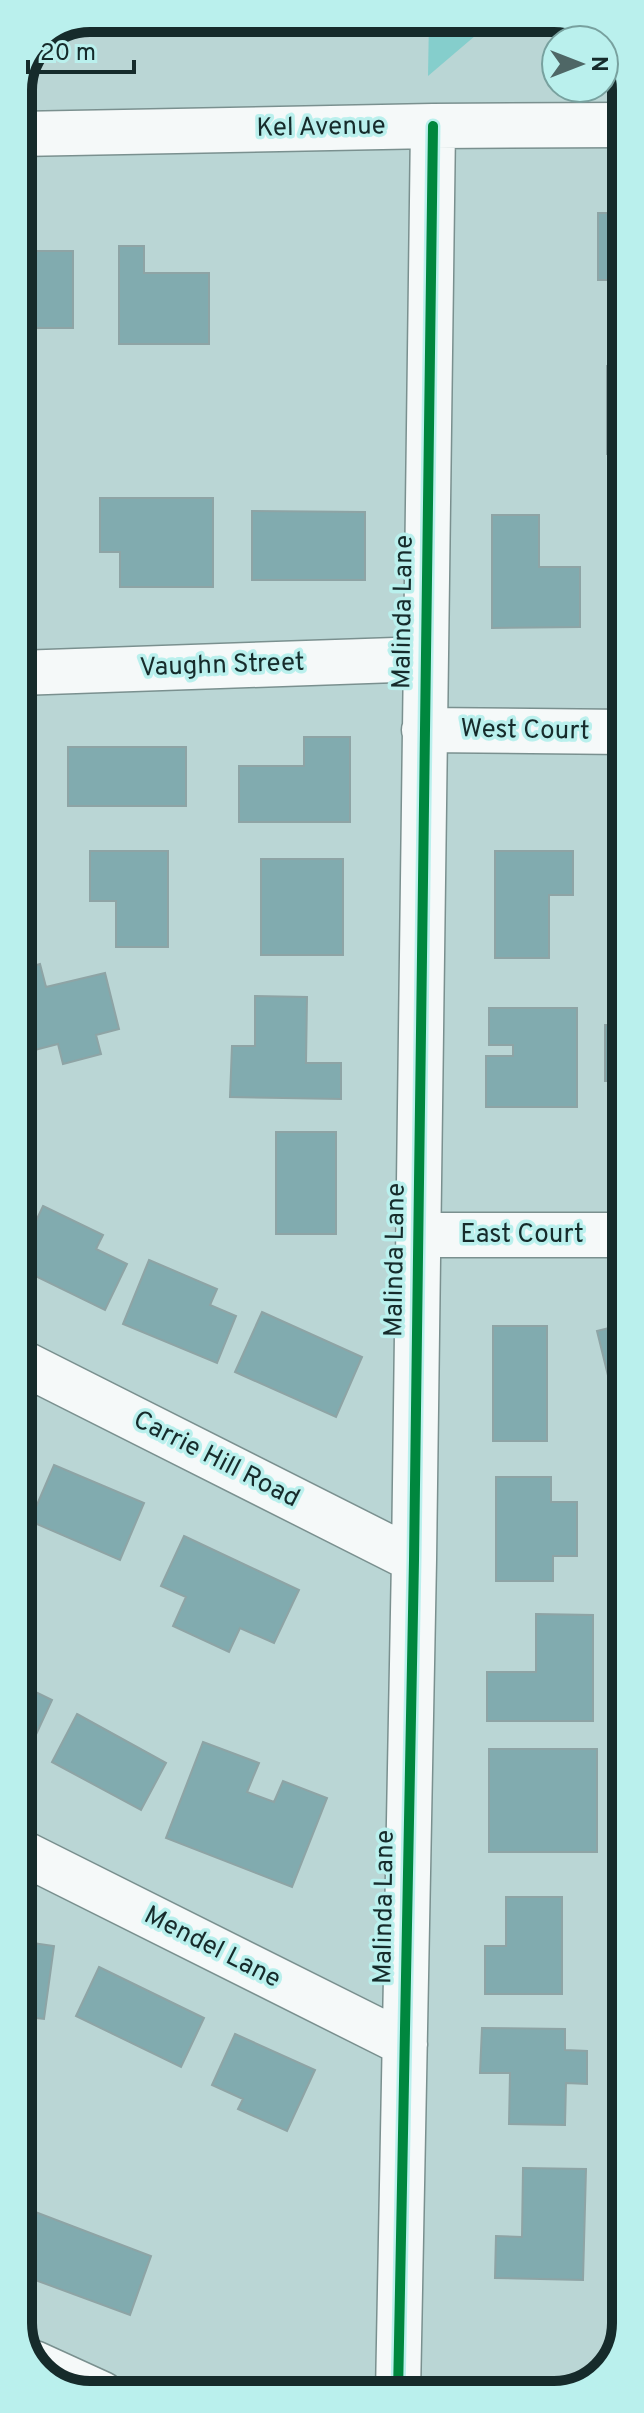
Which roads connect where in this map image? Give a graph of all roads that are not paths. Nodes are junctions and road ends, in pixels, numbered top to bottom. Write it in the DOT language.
graph roads {
  1 [pos="612,125"];
  2 [pos="433,126"];
  3 [pos="32,134"];
  4 [pos="425,659"];
  5 [pos="32,673"];
  6 [pos="424,730"];
  7 [pos="612,732"];
  8 [pos="418,1235"];
  9 [pos="612,1235"];
  10 [pos="32,1368"];
  11 [pos="414,1560"];
  12 [pos="32,1858"];
  13 [pos="405,2044"];
  14 [pos="398,2381"];
  1 -- 2 [label="street, Kel Avenue"];
  2 -- 3 [label="street, Kel Avenue"];
  2 -- 4 [label="street, Malinda Lane"];
  4 -- 5 [label="street, Vaughn Street"];
  4 -- 6 [label="street, Malinda Lane"];
  6 -- 7 [label="street, West Court"];
  6 -- 8 [label="street, Malinda Lane"];
  8 -- 9 [label="street, East Court"];
  8 -- 11 [label="street, Malinda Lane"];
  10 -- 11 [label="street, Carrie Hill Road"];
  11 -- 13 [label="street, Malinda Lane"];
  12 -- 13 [label="street, Mendel Lane"];
  13 -- 14 [label="street, Malinda Lane"];
}
